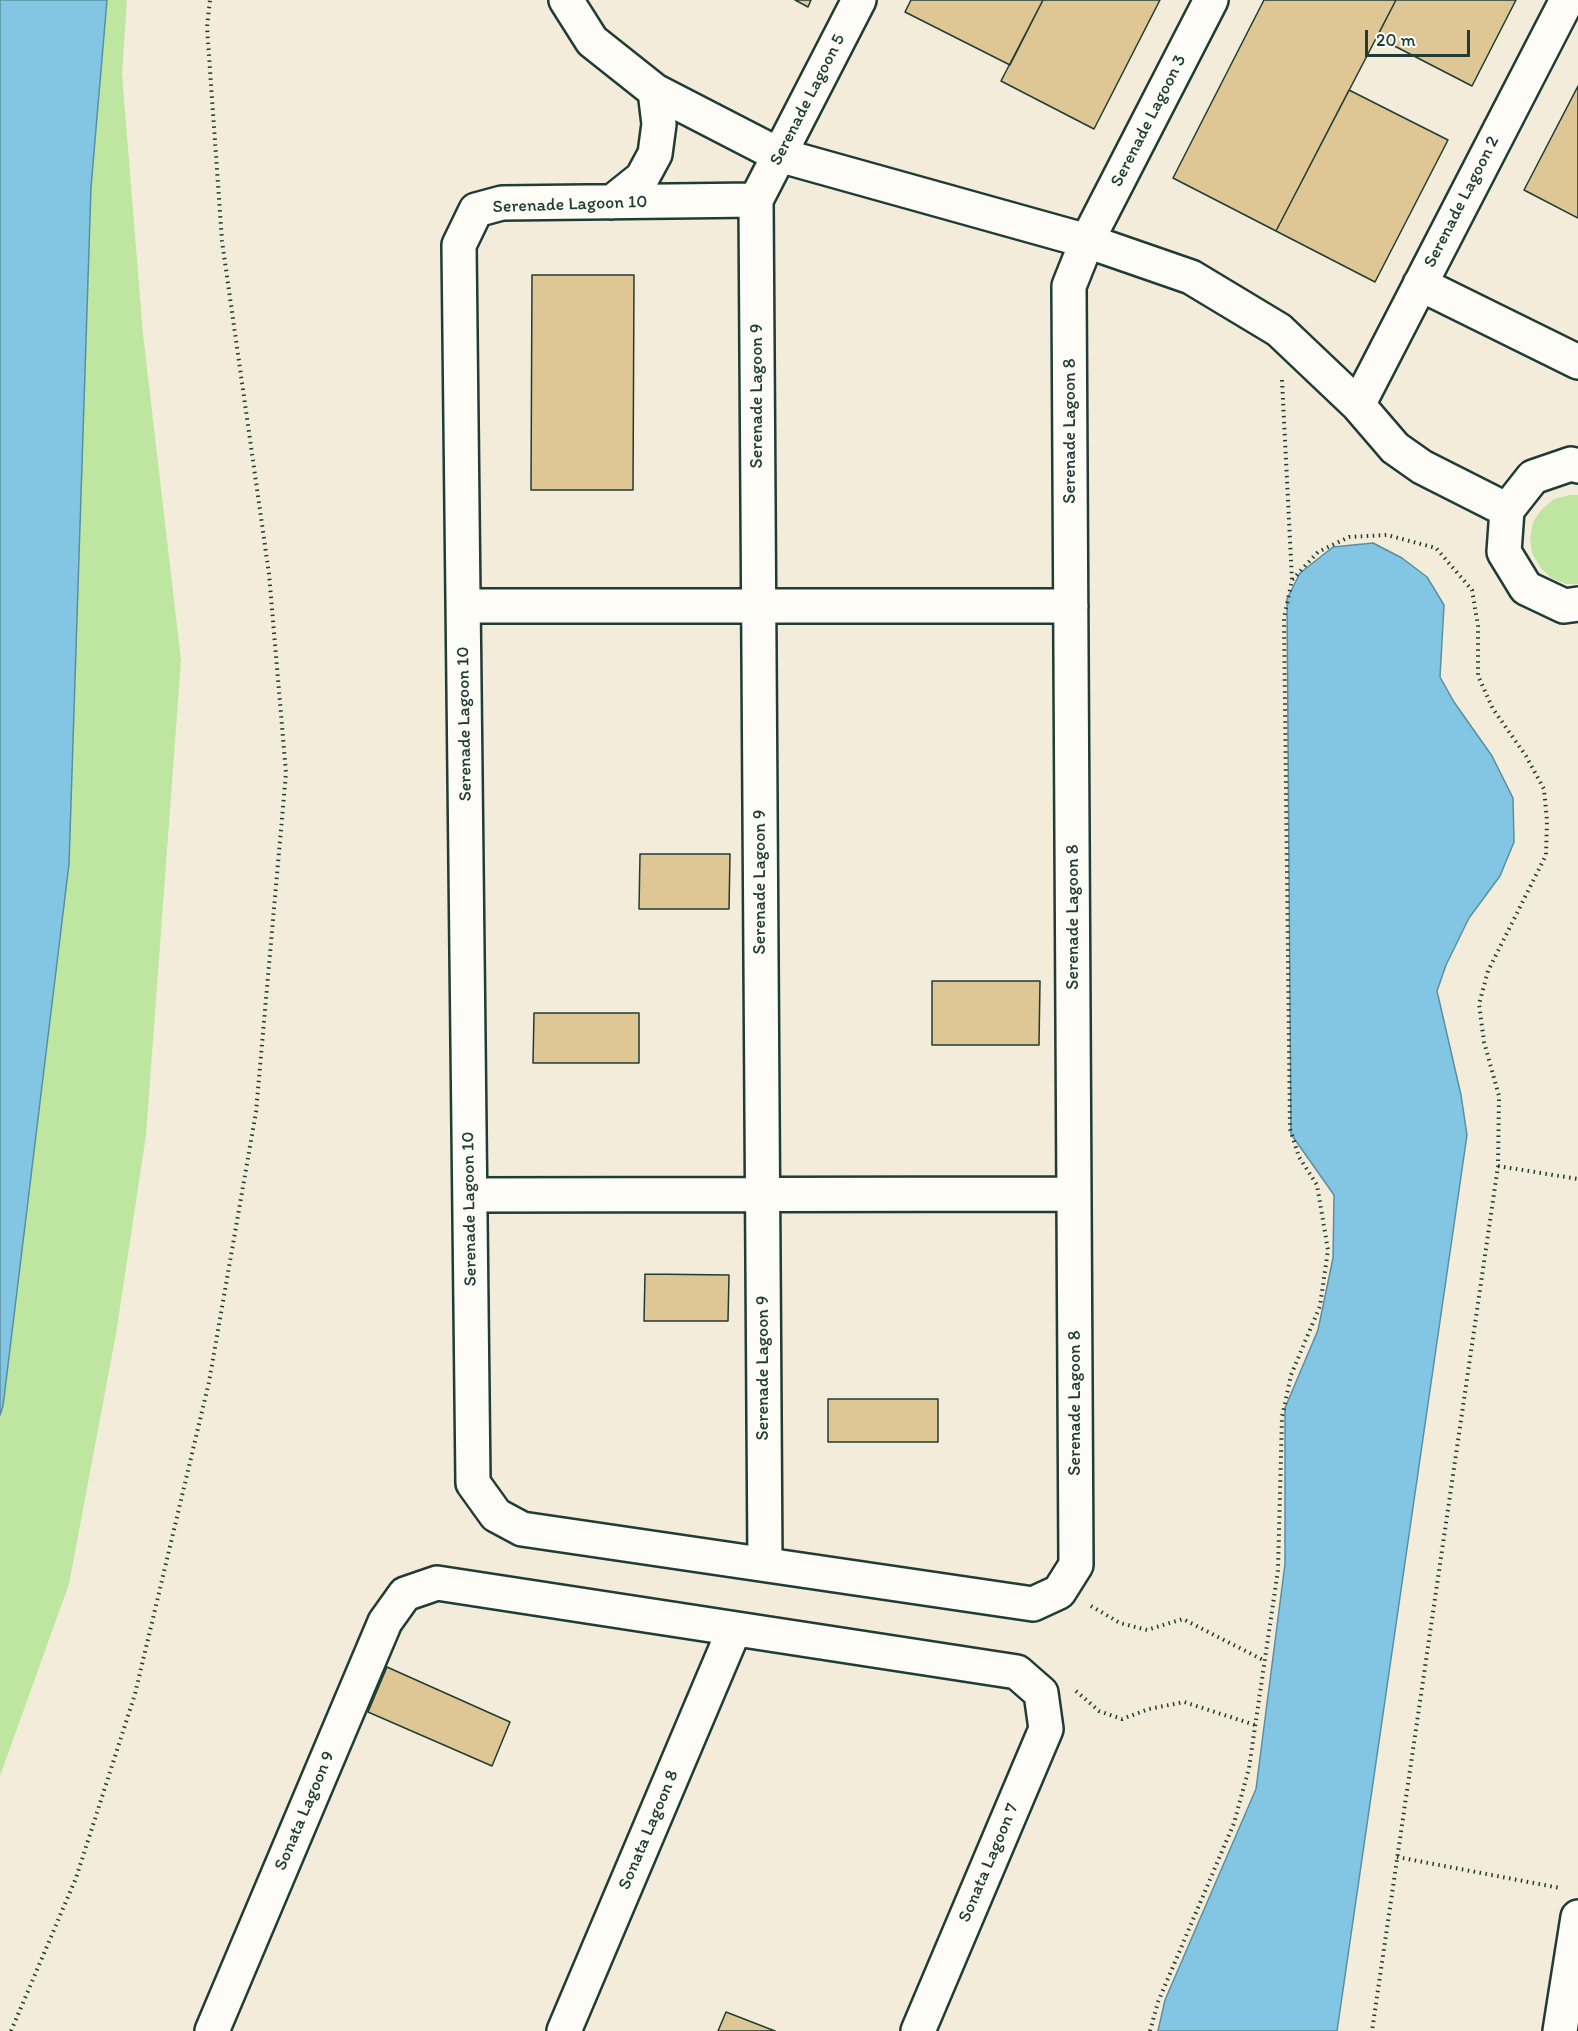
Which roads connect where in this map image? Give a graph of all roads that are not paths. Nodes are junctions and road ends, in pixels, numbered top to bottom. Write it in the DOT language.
graph roads {
  1 [pos="566,0"];
  2 [pos="859,0"];
  3 [pos="1211,0"];
  4 [pos="1567,0"];
  5 [pos="655,91"];
  6 [pos="779,155"];
  7 [pos="756,200"];
  8 [pos="612,202"];
  9 [pos="1087,241"];
  10 [pos="1420,284"];
  11 [pos="1578,362"];
  12 [pos="1358,405"];
  13 [pos="1578,466"];
  14 [pos="1507,510"];
  15 [pos="1578,604"];
  16 [pos="463,606"];
  17 [pos="758,606"];
  18 [pos="1071,606"];
  19 [pos="1074,1194"];
  20 [pos="470,1195"];
  21 [pos="762,1195"];
  22 [pos="765,1564"];
  23 [pos="734,1630"];
  24 [pos="1572,1903"];
  25 [pos="212,2031"];
  26 [pos="564,2031"];
  27 [pos="918,2031"];
  28 [pos="1560,2031"];
  1 -- 5 [label="street"];
  2 -- 6 [label="street, Serenade Lagoon 5"];
  3 -- 9 [label="street, Serenade Lagoon 3"];
  4 -- 10 [label="street, Serenade Lagoon 2"];
  5 -- 6 [label="street"];
  5 -- 8 [label="street"];
  6 -- 7 [label="street, Serenade Lagoon 5"];
  6 -- 9 [label="street"];
  7 -- 8 [label="street, Serenade Lagoon 10"];
  7 -- 17 [label="street, Serenade Lagoon 9"];
  8 -- 16 [label="street, Serenade Lagoon 10"];
  9 -- 12 [label="street"];
  9 -- 18 [label="street, Serenade Lagoon 8"];
  10 -- 11 [label="street"];
  10 -- 12 [label="street, Serenade Lagoon 2"];
  12 -- 14 [label="street"];
  13 -- 14 [label="street"];
  14 -- 15 [label="street"];
  16 -- 17 [label="street"];
  16 -- 20 [label="street, Serenade Lagoon 10"];
  17 -- 18 [label="street"];
  17 -- 21 [label="street, Serenade Lagoon 9"];
  18 -- 19 [label="street, Serenade Lagoon 8"];
  19 -- 21 [label="street"];
  19 -- 22 [label="street, Serenade Lagoon 8"];
  20 -- 21 [label="street"];
  20 -- 22 [label="street, Serenade Lagoon 10"];
  21 -- 22 [label="street, Serenade Lagoon 9"];
  23 -- 25 [label="street, Sonata Lagoon 9"];
  23 -- 26 [label="street, Sonata Lagoon 8"];
  23 -- 27 [label="street, Sonata Lagoon 7"];
  24 -- 28 [label="street"];
}
